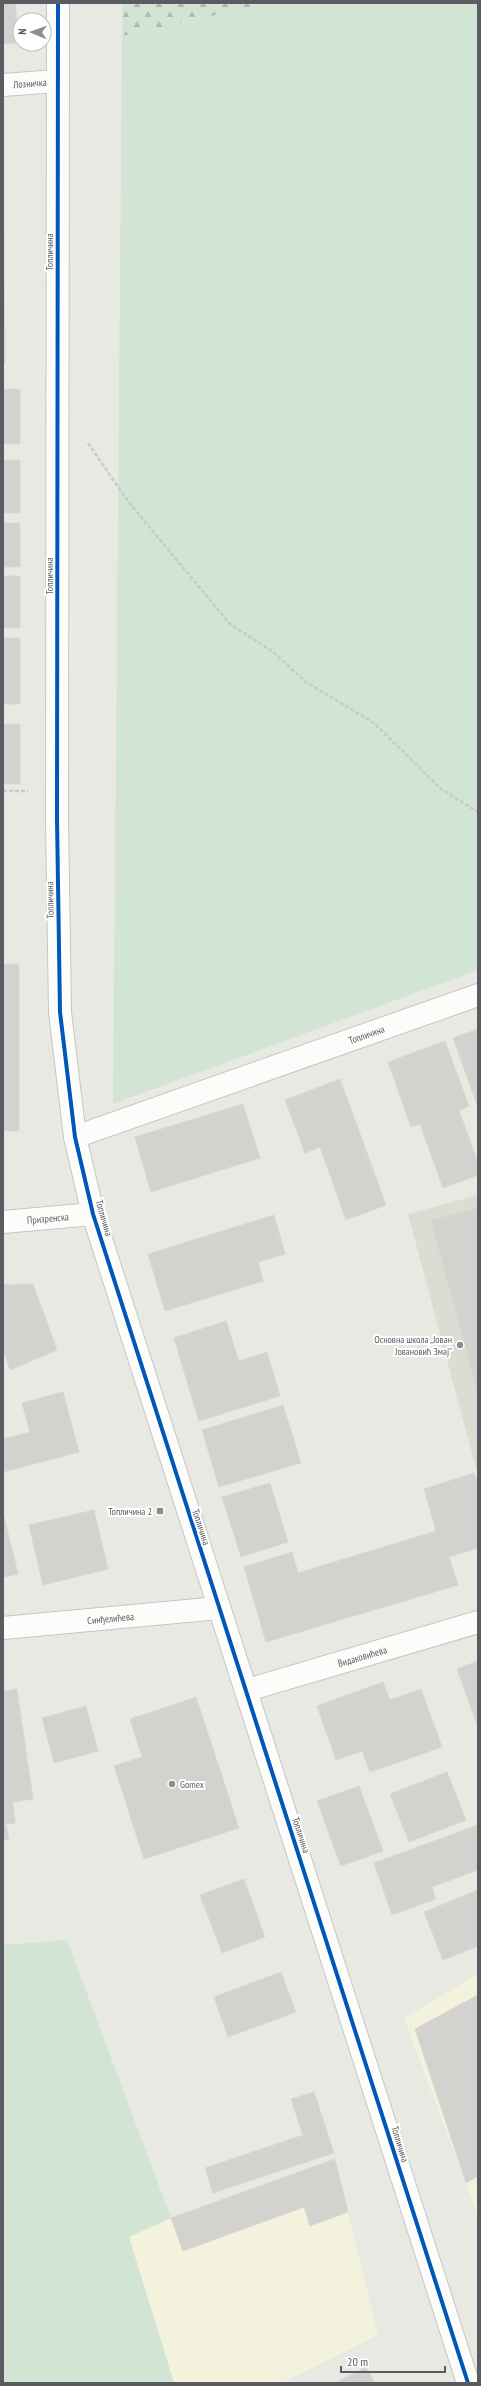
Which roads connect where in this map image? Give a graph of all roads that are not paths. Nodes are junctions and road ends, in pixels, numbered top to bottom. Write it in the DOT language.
graph roads {
  1 [pos="58,3"];
  2 [pos="57,81"];
  3 [pos="3,85"];
  4 [pos="478,995"];
  5 [pos="75,1137"];
  6 [pos="93,1214"];
  7 [pos="3,1222"];
  8 [pos="218,1608"];
  9 [pos="478,1622"];
  10 [pos="3,1628"];
  11 [pos="247,1690"];
  12 [pos="468,2383"];
  1 -- 2 [label="street, Топличина"];
  2 -- 3 [label="street, Лозничка"];
  2 -- 5 [label="street, Топличина"];
  4 -- 5 [label="street, Топличина"];
  5 -- 6 [label="street, Топличина"];
  6 -- 7 [label="street, Призренска"];
  6 -- 8 [label="street, Топличина"];
  8 -- 10 [label="street, Синђелићева"];
  8 -- 11 [label="street, Топличина"];
  9 -- 11 [label="street, Видаковићева"];
  11 -- 12 [label="street, Топличина"];
}
